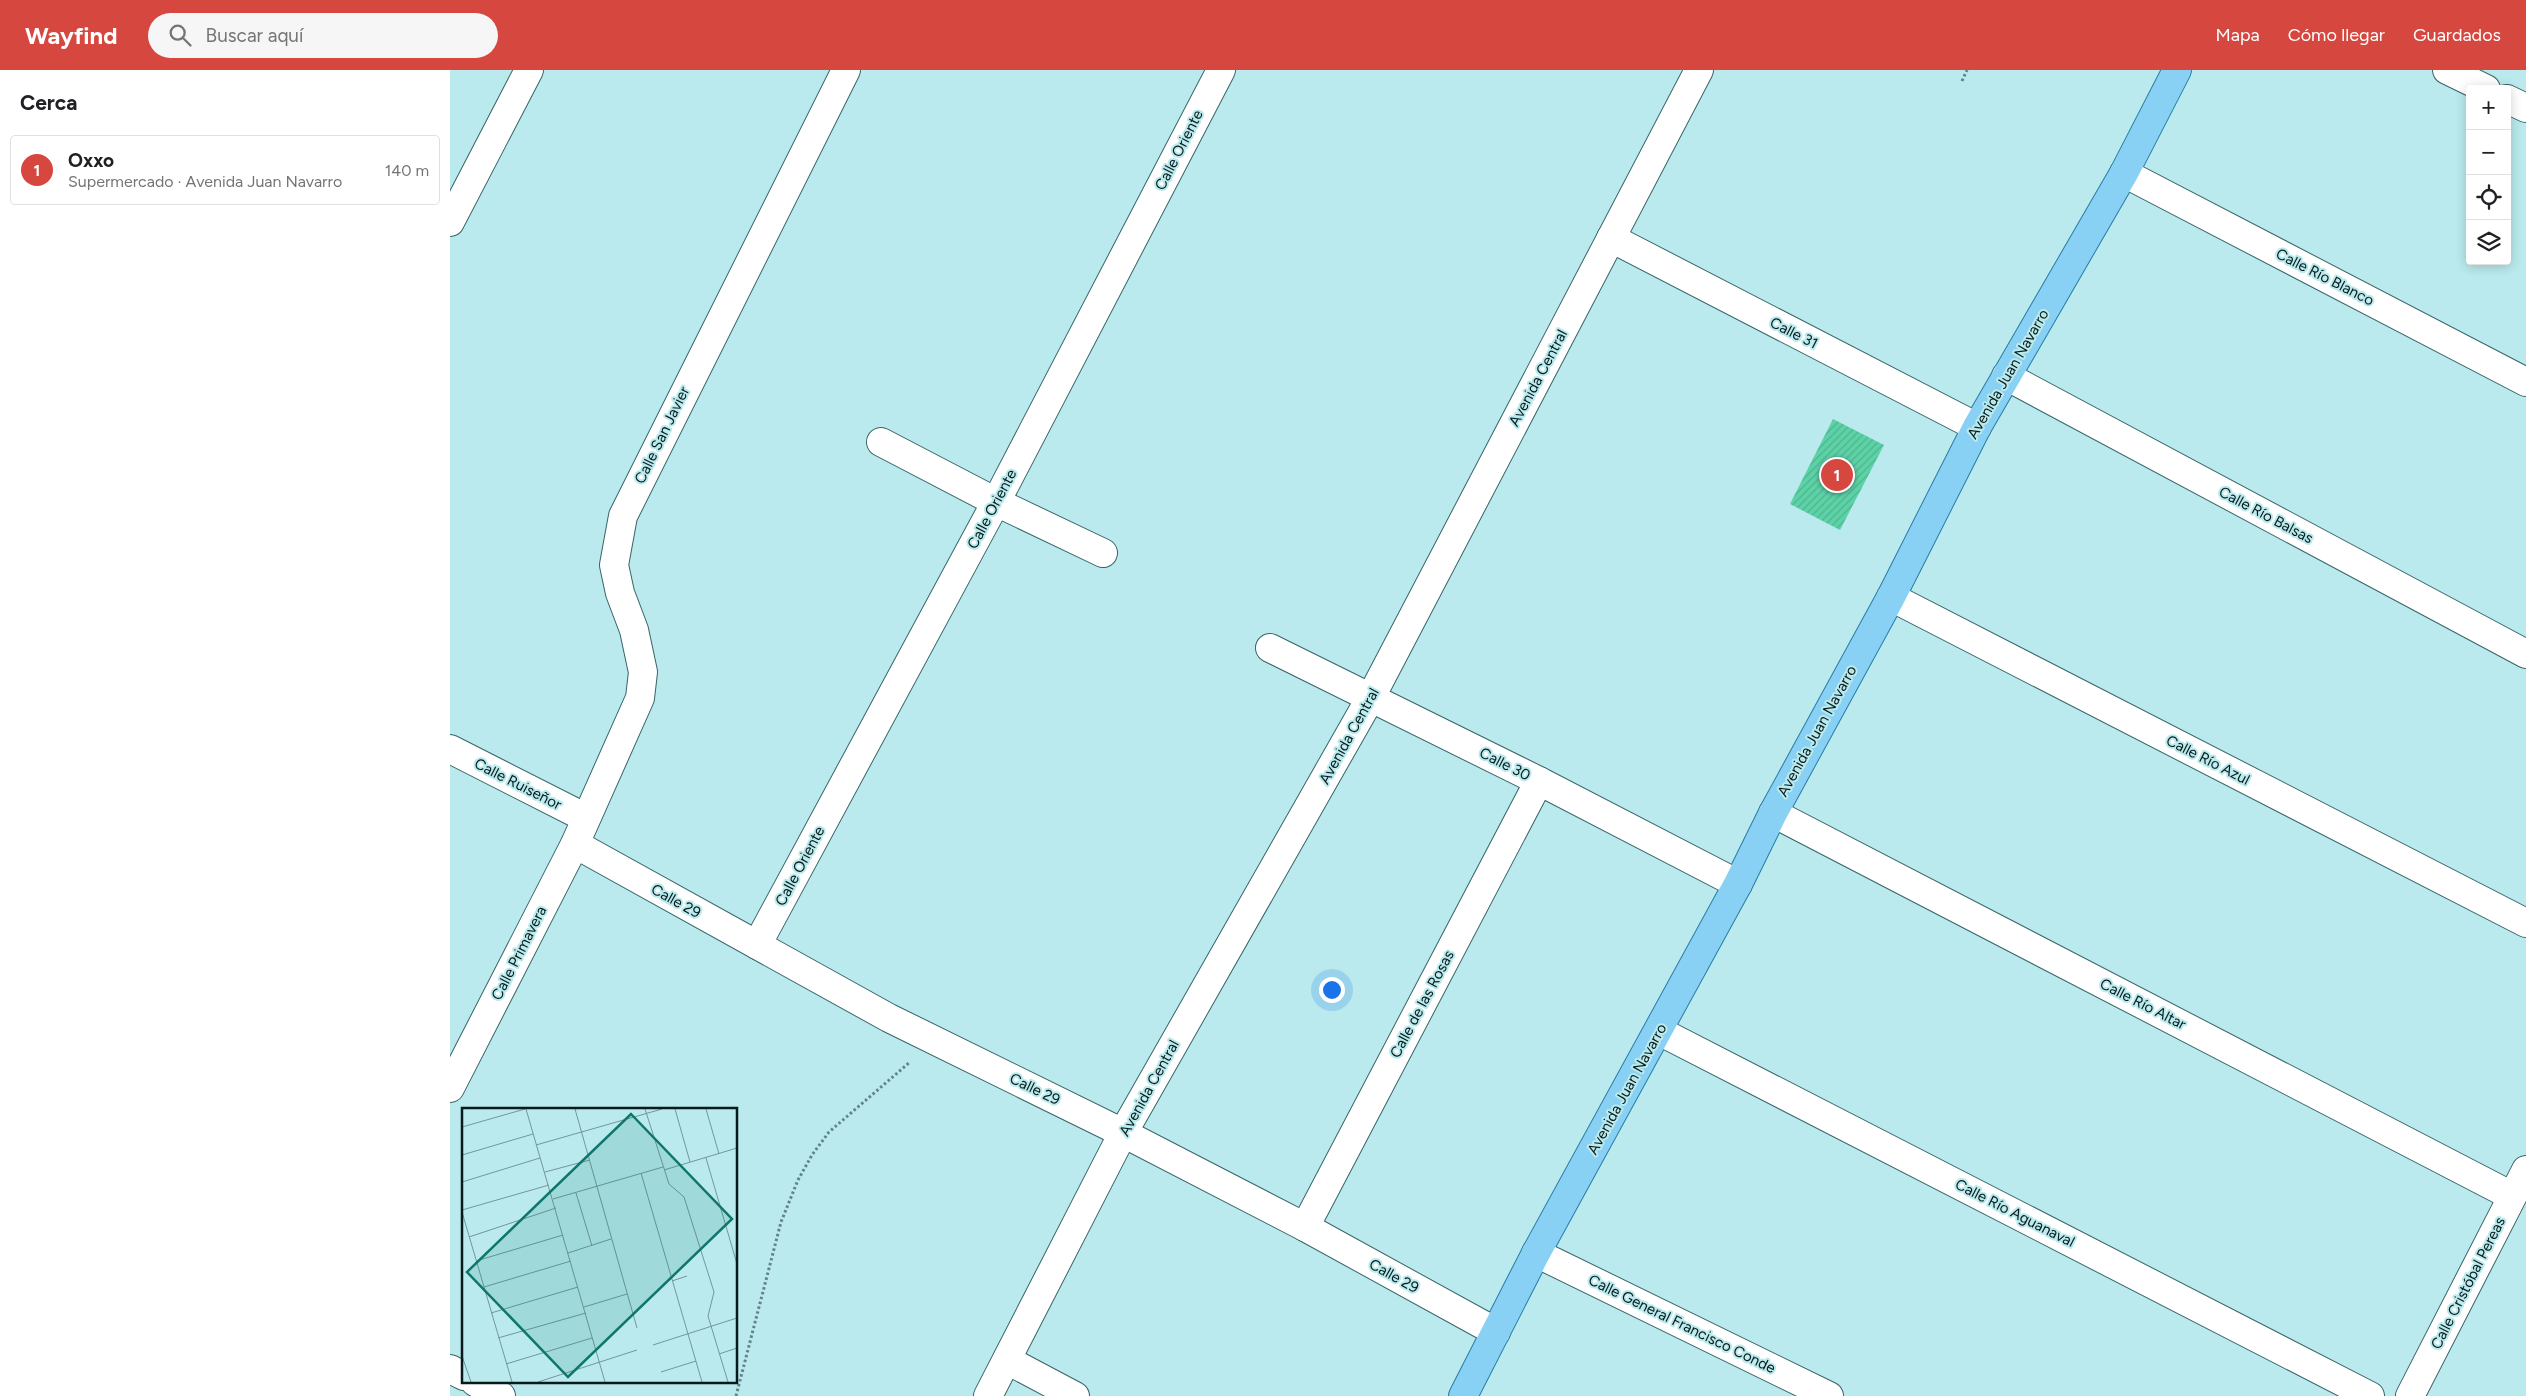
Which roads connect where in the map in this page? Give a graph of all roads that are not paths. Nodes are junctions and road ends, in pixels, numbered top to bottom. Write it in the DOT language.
graph roads {
  1 [pos="529,70"];
  2 [pos="846,70"];
  3 [pos="1221,70"];
  4 [pos="1699,70"];
  5 [pos="2178,70"];
  6 [pos="2447,70"];
  7 [pos="2478,85"];
  8 [pos="2511,101"];
  9 [pos="2526,108"];
  10 [pos="2124,173"];
  11 [pos="450,222"];
  12 [pos="1611,238"];
  13 [pos="2006,376"];
  14 [pos="2526,382"];
  15 [pos="1977,427"];
  16 [pos="881,442"];
  17 [pos="996,502"];
  18 [pos="1102,553"];
  19 [pos="1890,597"];
  20 [pos="1270,648"];
  21 [pos="2526,654"];
  22 [pos="1371,697"];
  23 [pos="450,749"];
  24 [pos="1540,781"];
  25 [pos="1773,813"];
  26 [pos="586,818"];
  27 [pos="575,844"];
  28 [pos="1738,884"];
  29 [pos="2526,923"];
  30 [pos="757,945"];
  31 [pos="1659,1030"];
  32 [pos="450,1088"];
  33 [pos="1123,1133"];
  34 [pos="2526,1170"];
  35 [pos="2512,1196"];
  36 [pos="1305,1227"];
  37 [pos="1536,1252"];
  38 [pos="1496,1332"];
  39 [pos="1008,1360"];
  40 [pos="450,1369"];
  41 [pos="462,1375"];
  42 [pos="479,1384"];
  43 [pos="501,1396"];
  44 [pos="988,1396"];
  45 [pos="1075,1396"];
  46 [pos="1463,1396"];
  47 [pos="1829,1396"];
  48 [pos="2370,1396"];
  49 [pos="2410,1396"];
  1 -- 11 [label="street"];
  2 -- 26 [label="street, Calle San Javier"];
  3 -- 17 [label="street, Calle Oriente"];
  4 -- 12 [label="street, Avenida Central"];
  5 -- 10 [label="main road, Avenida Juan Navarro"];
  6 -- 7 [label="street"];
  8 -- 9 [label="street"];
  10 -- 13 [label="main road, Avenida Juan Navarro"];
  10 -- 14 [label="street, Calle Río Blanco"];
  12 -- 15 [label="street, Calle 31"];
  12 -- 22 [label="street, Avenida Central"];
  13 -- 15 [label="main road, Avenida Juan Navarro"];
  13 -- 21 [label="street, Calle Río Balsas"];
  15 -- 19 [label="main road, Avenida Juan Navarro"];
  16 -- 17 [label="street"];
  17 -- 18 [label="street"];
  17 -- 30 [label="street, Calle Oriente"];
  19 -- 25 [label="main road, Avenida Juan Navarro"];
  19 -- 29 [label="street, Calle Río Azul"];
  20 -- 22 [label="street, Calle 30"];
  22 -- 24 [label="street, Calle 30"];
  22 -- 33 [label="street, Avenida Central"];
  23 -- 26 [label="street, Calle Ruiseñor"];
  24 -- 28 [label="street, Calle 30"];
  24 -- 36 [label="street, Calle de las Rosas"];
  25 -- 28 [label="main road, Avenida Juan Navarro"];
  25 -- 35 [label="street, Calle Río Altar"];
  26 -- 27 [label="street, Calle Primavera"];
  27 -- 30 [label="street, Calle 29"];
  27 -- 32 [label="street, Calle Primavera"];
  28 -- 31 [label="main road, Avenida Juan Navarro"];
  30 -- 33 [label="street, Calle 29"];
  31 -- 37 [label="main road, Avenida Juan Navarro"];
  31 -- 48 [label="street, Calle Río Aguanaval"];
  33 -- 36 [label="street, Calle 29"];
  33 -- 39 [label="street, Avenida Central"];
  34 -- 35 [label="street, Calle Cristóbal Pereas"];
  35 -- 49 [label="street, Calle Cristóbal Pereas"];
  36 -- 38 [label="street, Calle 29"];
  37 -- 38 [label="main road, Avenida Juan Navarro"];
  37 -- 47 [label="street, Calle General Francisco Conde"];
  38 -- 46 [label="main road, Avenida Juan Navarro"];
  39 -- 44 [label="street, Avenida Central"];
  39 -- 45 [label="street"];
  40 -- 41 [label="street"];
  42 -- 43 [label="street"];
}
